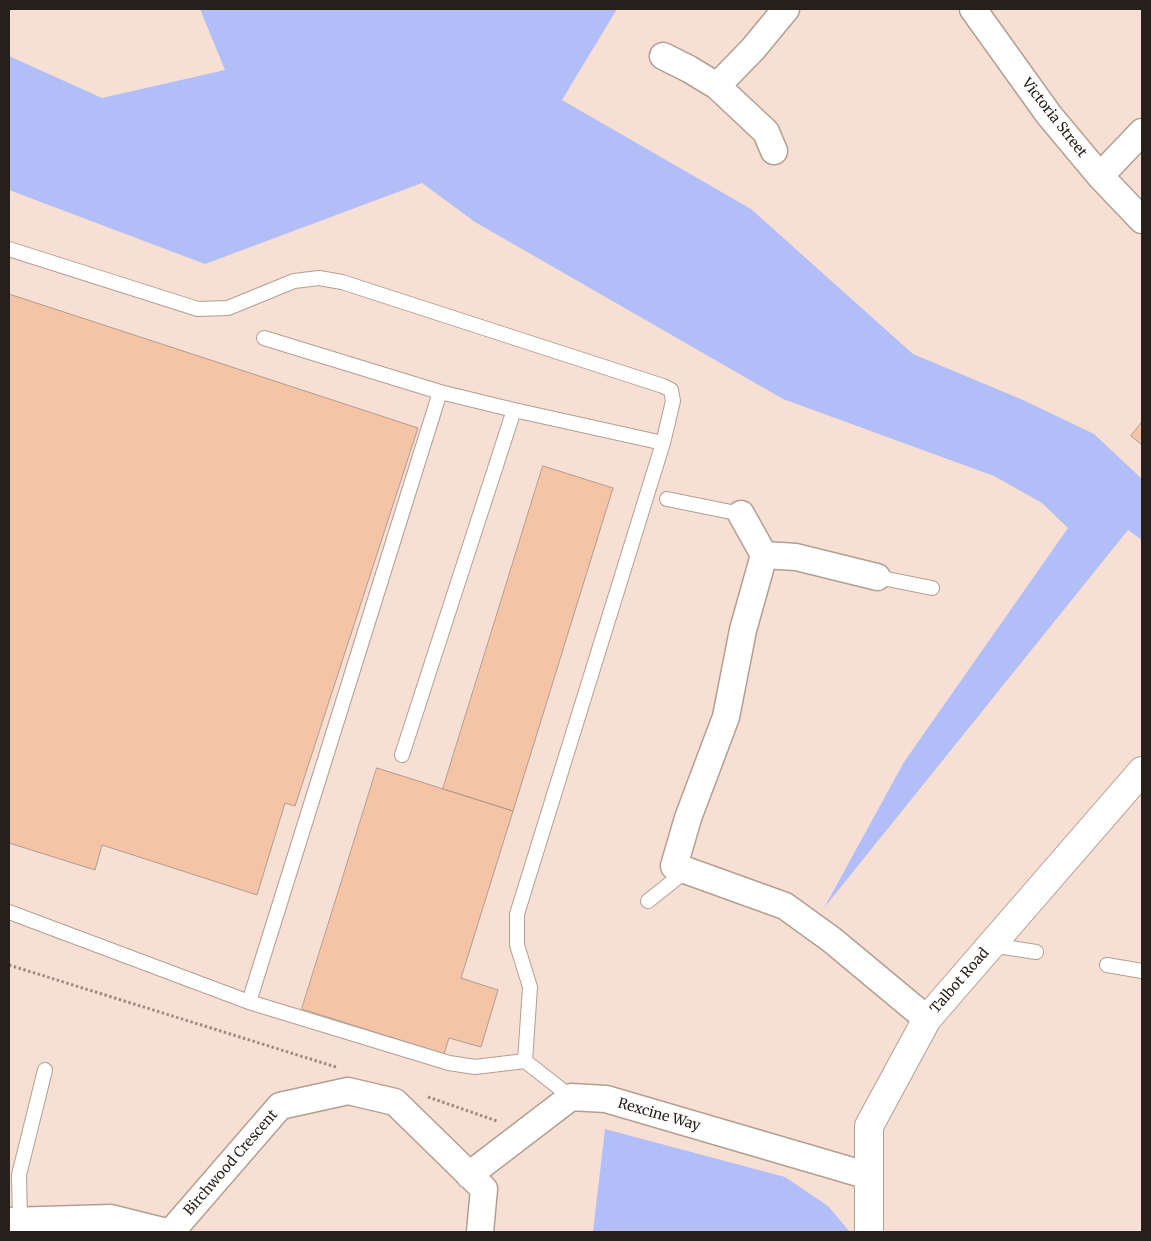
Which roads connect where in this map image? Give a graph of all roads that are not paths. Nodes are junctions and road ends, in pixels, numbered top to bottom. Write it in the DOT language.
graph roads {
  1 [pos="786,9"];
  2 [pos="973,9"];
  3 [pos="663,56"];
  4 [pos="717,86"];
  5 [pos="1142,132"];
  6 [pos="774,151"];
  7 [pos="1100,176"];
  8 [pos="1142,220"];
  9 [pos="9,249"];
  10 [pos="264,338"];
  11 [pos="440,392"];
  12 [pos="514,410"];
  13 [pos="663,443"];
  14 [pos="666,499"];
  15 [pos="741,514"];
  16 [pos="764,555"];
  17 [pos="877,577"];
  18 [pos="932,588"];
  19 [pos="402,754"];
  20 [pos="1142,771"];
  21 [pos="674,866"];
  22 [pos="648,901"];
  23 [pos="9,912"];
  24 [pos="991,945"];
  25 [pos="1036,952"];
  26 [pos="1106,966"];
  27 [pos="1142,971"];
  28 [pos="249,1002"];
  29 [pos="927,1019"];
  30 [pos="525,1061"];
  31 [pos="45,1070"];
  32 [pos="571,1097"];
  33 [pos="469,1175"];
  34 [pos="869,1176"];
  35 [pos="14,1221"];
  36 [pos="167,1232"];
  37 [pos="172,1232"];
  38 [pos="480,1232"];
  39 [pos="869,1232"];
  1 -- 4 [label="street"];
  2 -- 7 [label="street, Victoria Street"];
  3 -- 4 [label="street"];
  4 -- 6 [label="street"];
  5 -- 7 [label="street"];
  7 -- 8 [label="street, Victoria Street"];
  9 -- 13 [label="lane"];
  10 -- 11 [label="lane"];
  11 -- 12 [label="lane"];
  11 -- 28 [label="lane"];
  12 -- 13 [label="lane"];
  12 -- 19 [label="lane"];
  13 -- 30 [label="lane"];
  14 -- 15 [label="lane"];
  15 -- 16 [label="street"];
  16 -- 17 [label="street"];
  16 -- 21 [label="street"];
  17 -- 18 [label="lane"];
  20 -- 24 [label="street, Talbot Road"];
  21 -- 22 [label="lane"];
  21 -- 29 [label="street"];
  23 -- 28 [label="lane"];
  24 -- 25 [label="lane"];
  24 -- 29 [label="street, Talbot Road"];
  26 -- 27 [label="lane"];
  28 -- 30 [label="lane"];
  29 -- 34 [label="street, Talbot Road"];
  30 -- 32 [label="lane"];
  31 -- 35 [label="lane"];
  32 -- 33 [label="street"];
  32 -- 34 [label="street, Rexcine Way"];
  33 -- 37 [label="street, Birchwood Crescent"];
  33 -- 38 [label="street, Birchwood Crescent"];
  34 -- 39 [label="street, Talbot Road"];
  35 -- 36 [label="street"];
}
